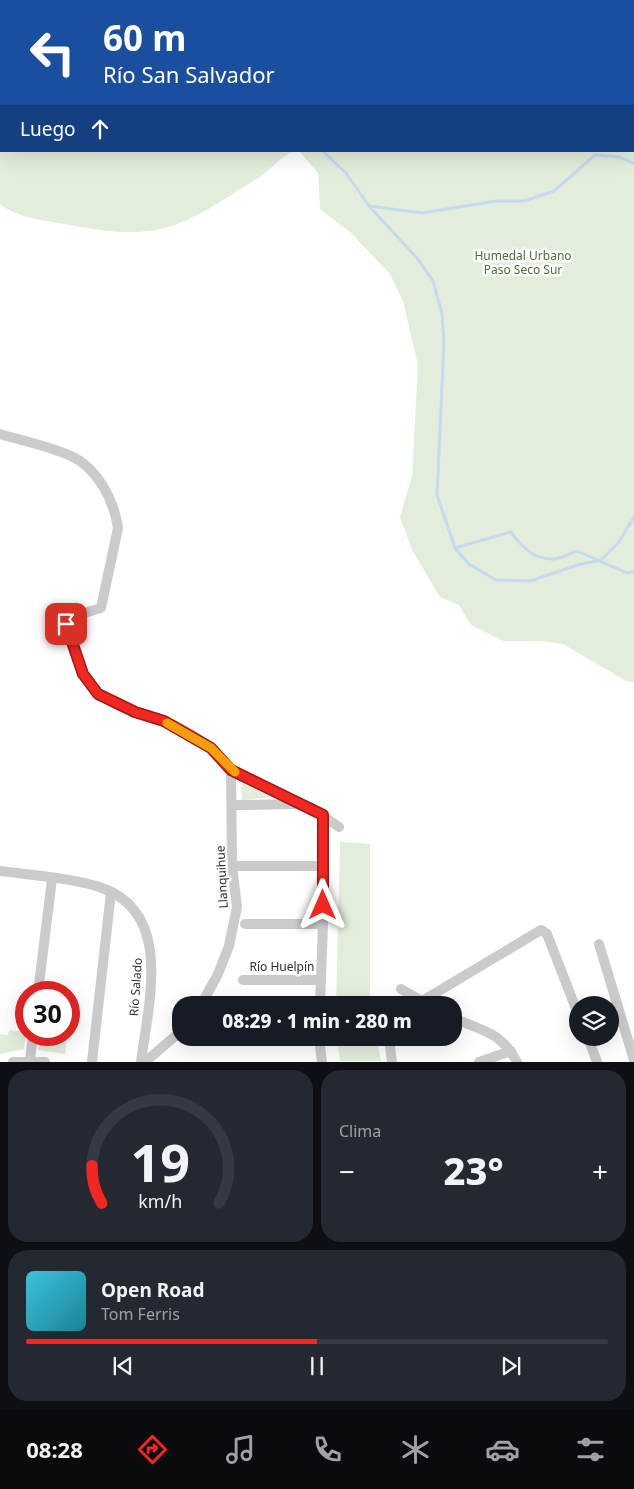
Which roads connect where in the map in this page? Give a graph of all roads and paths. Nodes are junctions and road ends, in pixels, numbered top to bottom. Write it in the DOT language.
graph roads {
  1 [pos="0,434"];
  2 [pos="231,770"];
  3 [pos="303,804"];
  4 [pos="232,805"];
  5 [pos="323,815"];
  6 [pos="339,827"];
  7 [pos="232,866"];
  8 [pos="323,866"];
  9 [pos="0,871"];
  10 [pos="52,879"];
  11 [pos="111,892"];
  12 [pos="245,924"];
  13 [pos="323,924"];
  14 [pos="598,944"];
  15 [pos="243,980"];
  16 [pos="321,980"];
  17 [pos="39,981"];
  18 [pos="401,989"];
  19 [pos="206,996"];
  20 [pos="320,996"];
  21 [pos="414,996"];
  22 [pos="437,996"];
  23 [pos="571,996"];
  24 [pos="462,1021"];
  25 [pos="172,1039"];
  26 [pos="32,1046"];
  27 [pos="321,1046"];
  28 [pos="390,1046"];
  29 [pos="591,1046"];
  30 [pos="511,1050"];
  31 [pos="30,1060"];
  32 [pos="634,1060"];
  33 [pos="14,1062"];
  34 [pos="45,1062"];
  35 [pos="92,1062"];
  36 [pos="141,1062"];
  37 [pos="145,1062"];
  38 [pos="322,1062"];
  39 [pos="392,1062"];
  40 [pos="479,1062"];
  41 [pos="517,1062"];
  42 [pos="596,1062"];
  1 -- 2 [label="street"];
  2 -- 3 [label="street"];
  2 -- 4 [label="street, Llanquihue"];
  3 -- 4 [label="street"];
  3 -- 5 [label="street"];
  4 -- 7 [label="street, Llanquihue"];
  5 -- 6 [label="street"];
  5 -- 8 [label="street"];
  7 -- 8 [label="street"];
  7 -- 19 [label="street, Llanquihue"];
  8 -- 13 [label="street"];
  9 -- 10 [label="street, Río Salado"];
  10 -- 11 [label="street, Río Salado"];
  10 -- 17 [label="street"];
  11 -- 35 [label="street"];
  11 -- 36 [label="street, Río Salado"];
  12 -- 13 [label="street"];
  13 -- 16 [label="street"];
  14 -- 32 [label="street"];
  15 -- 16 [label="street, Río Huelpín"];
  16 -- 20 [label="street"];
  18 -- 21 [label="street"];
  22 -- 23 [label="street"];
  24 -- 30 [label="street"];
  25 -- 37 [label="street"];
  26 -- 31 [label="street"];
  27 -- 38 [label="street"];
  28 -- 39 [label="street"];
  29 -- 42 [label="street"];
  30 -- 40 [label="street"];
  30 -- 41 [label="street"];
  31 -- 33 [label="street"];
  31 -- 34 [label="street"];
}
